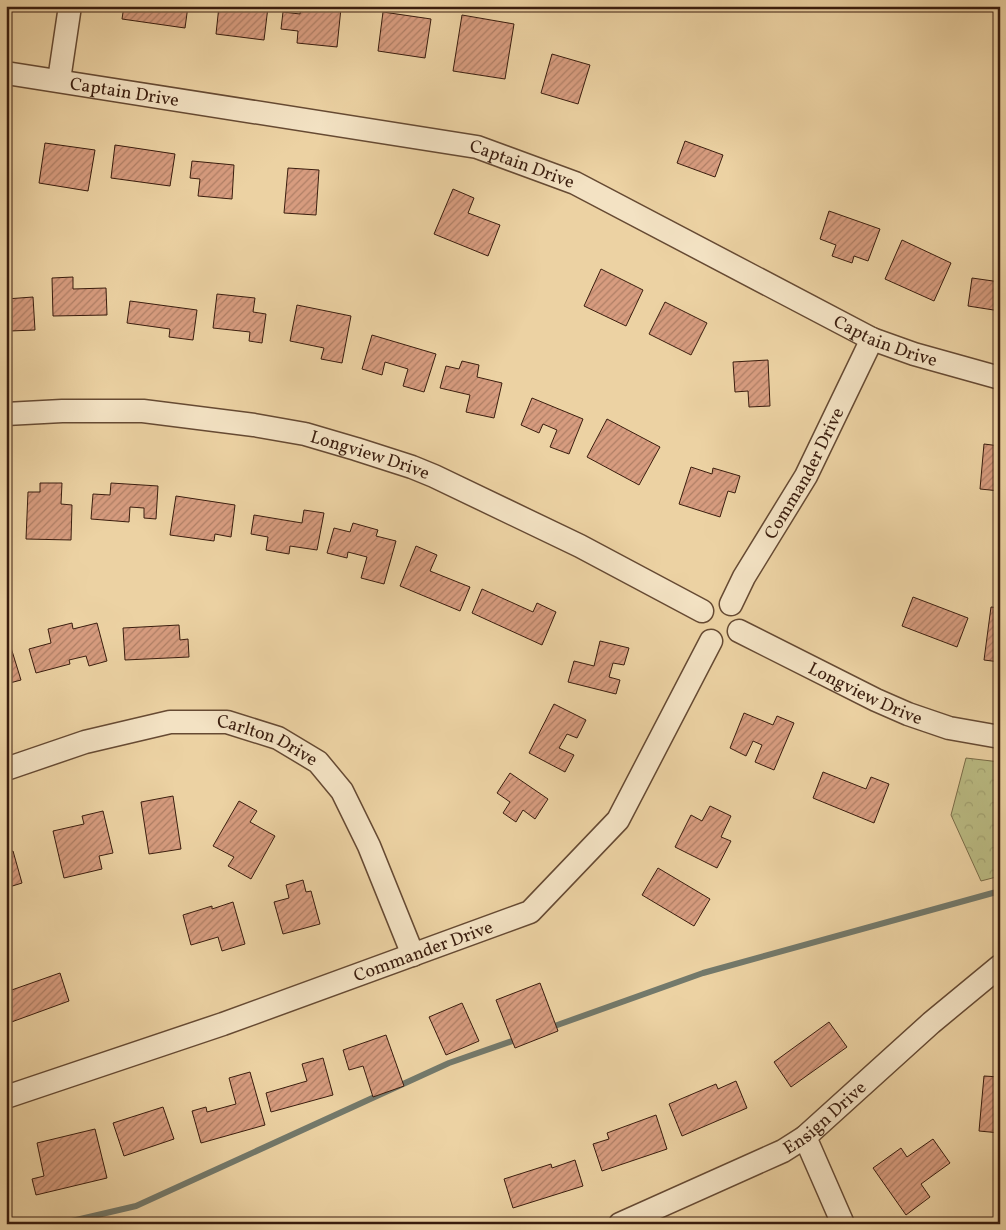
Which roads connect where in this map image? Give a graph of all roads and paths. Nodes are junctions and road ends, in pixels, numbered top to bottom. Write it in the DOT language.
graph roads {
  1 [pos="70,6"];
  2 [pos="6,73"];
  3 [pos="58,80"];
  4 [pos="872,339"];
  5 [pos="1000,378"];
  6 [pos="6,414"];
  7 [pos="731,604"];
  8 [pos="702,611"];
  9 [pos="739,631"];
  10 [pos="711,641"];
  11 [pos="1000,737"];
  12 [pos="6,769"];
  13 [pos="413,955"];
  14 [pos="1000,966"];
  15 [pos="6,1097"];
  16 [pos="805,1137"];
  17 [pos="620,1224"];
  18 [pos="843,1224"];
  1 -- 3 [label="street"];
  2 -- 3 [label="street, Captain Drive"];
  3 -- 4 [label="street, Captain Drive"];
  4 -- 5 [label="street, Captain Drive"];
  4 -- 7 [label="street, Commander Drive"];
  6 -- 8 [label="street, Longview Drive"];
  7 -- 8 [label="street"];
  7 -- 9 [label="street"];
  8 -- 10 [label="street"];
  9 -- 10 [label="street"];
  9 -- 11 [label="street, Longview Drive"];
  10 -- 13 [label="street, Commander Drive"];
  12 -- 13 [label="street, Carlton Drive"];
  13 -- 15 [label="street, Commander Drive"];
  14 -- 16 [label="street, Ensign Drive"];
  16 -- 17 [label="street, Ensign Drive"];
  16 -- 18 [label="street"];
}
